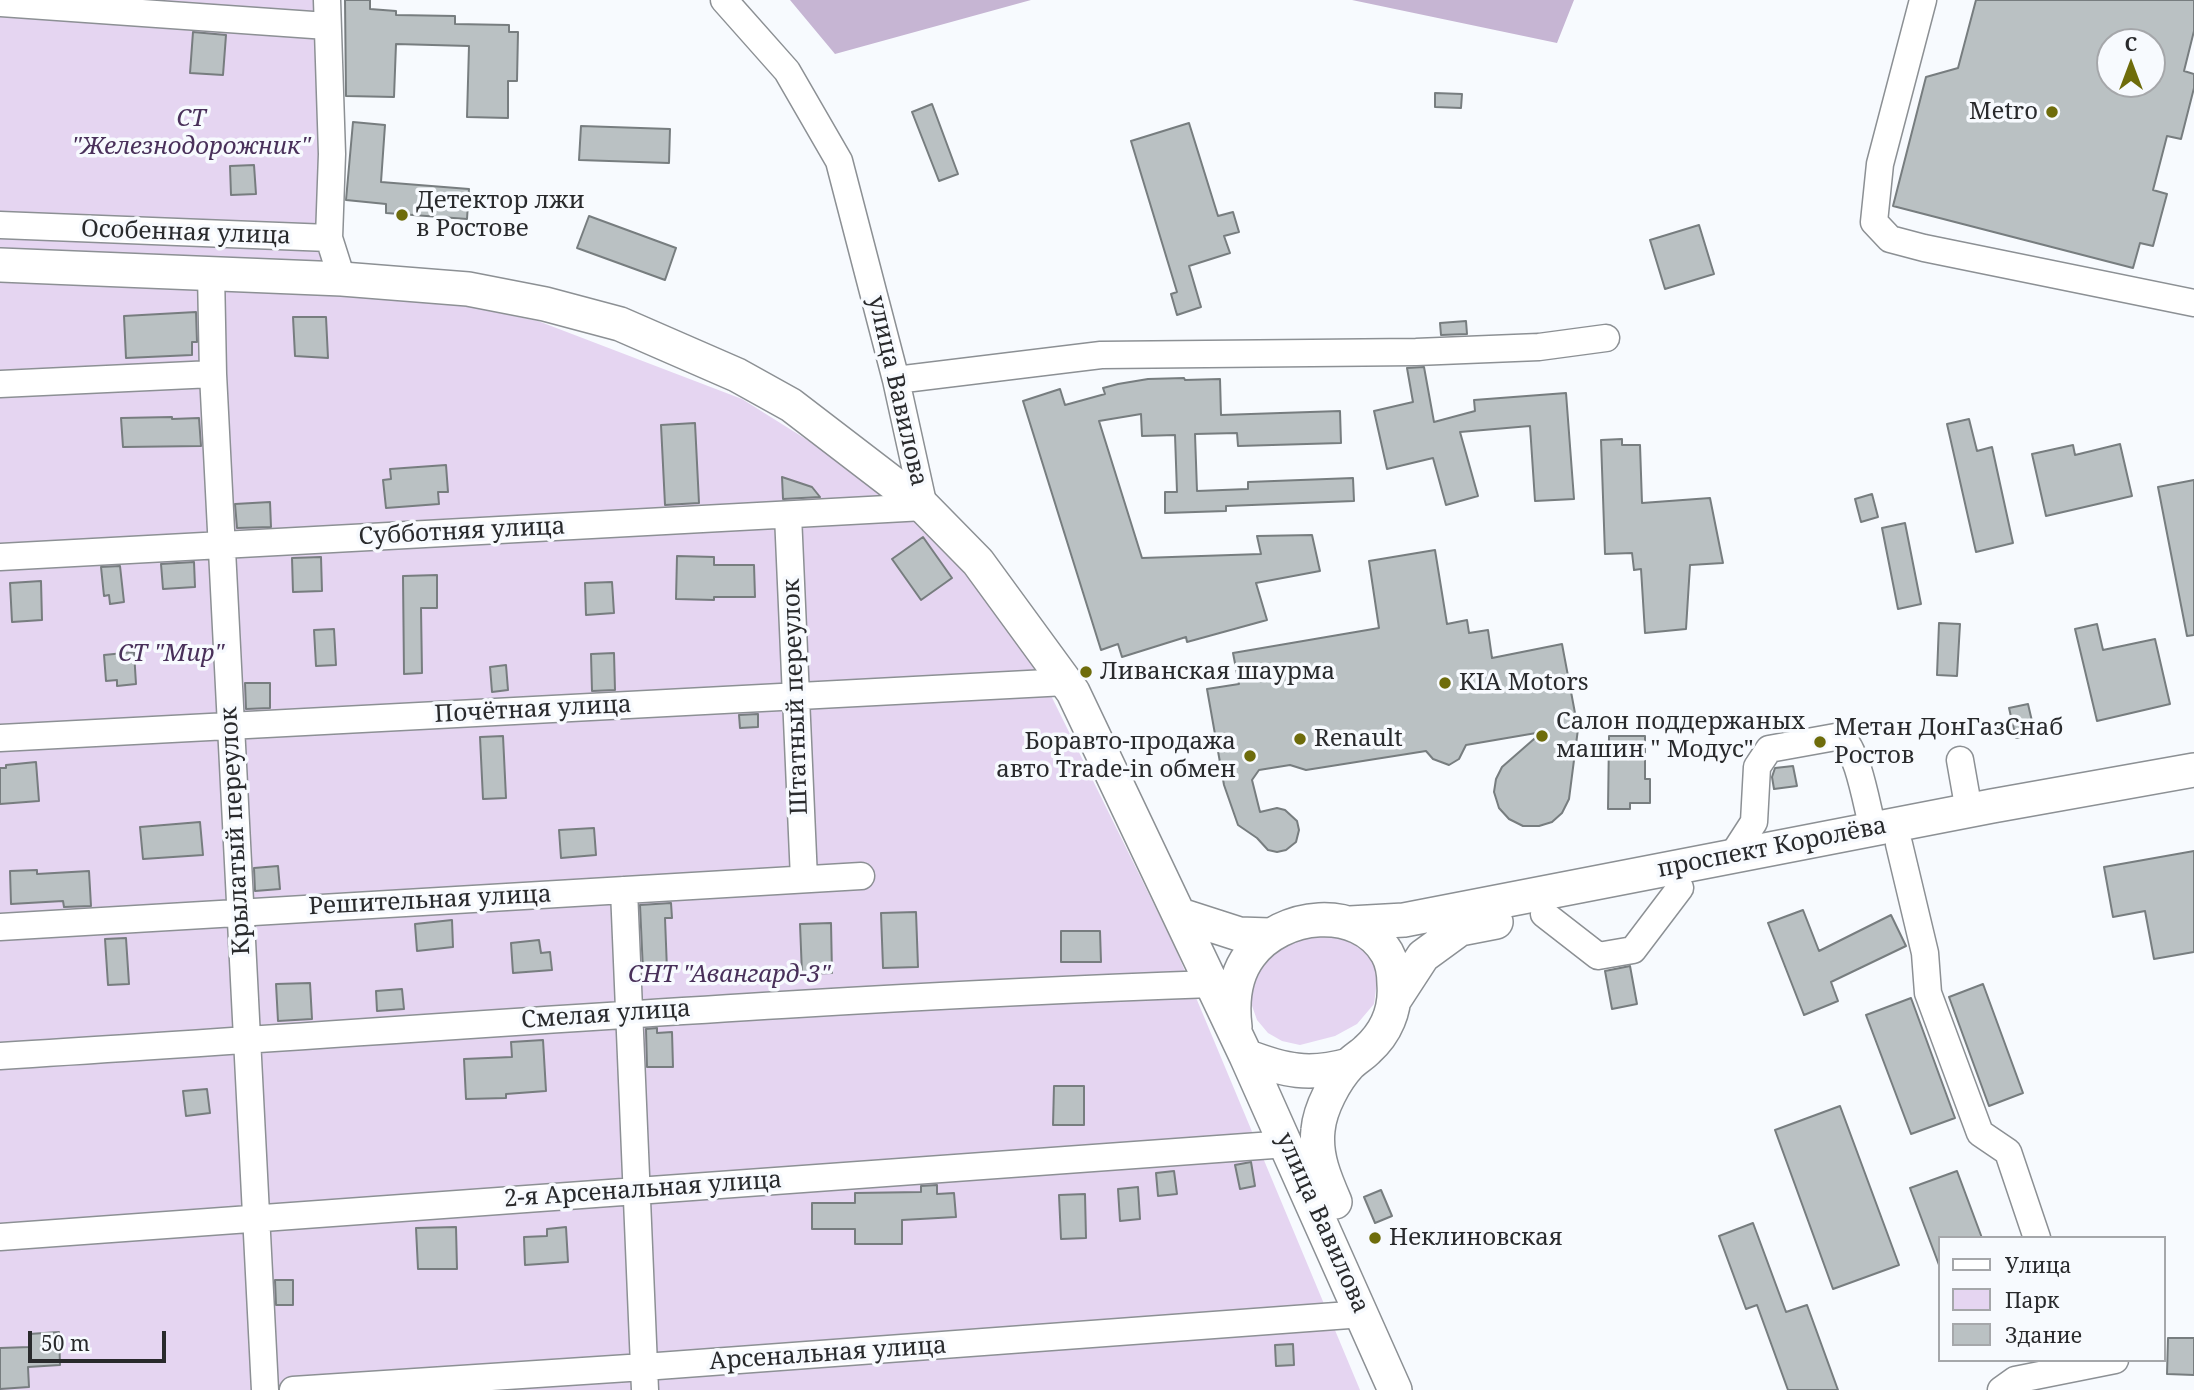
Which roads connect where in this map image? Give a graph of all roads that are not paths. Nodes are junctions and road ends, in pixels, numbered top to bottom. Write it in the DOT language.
graph roads {
  1 [pos="724,0"];
  2 [pos="1923,0"];
  3 [pos="0,3"];
  4 [pos="327,13"];
  5 [pos="0,225"];
  6 [pos="329,238"];
  7 [pos="0,265"];
  8 [pos="211,272"];
  9 [pos="342,279"];
  10 [pos="2194,303"];
  11 [pos="1606,338"];
  12 [pos="213,374"];
  13 [pos="896,380"];
  14 [pos="0,384"];
  15 [pos="924,507"];
  16 [pos="788,516"];
  17 [pos="222,545"];
  18 [pos="0,557"];
  19 [pos="1066,682"];
  20 [pos="796,696"];
  21 [pos="231,726"];
  22 [pos="0,738"];
  23 [pos="1960,760"];
  24 [pos="2194,770"];
  25 [pos="2194,791"];
  26 [pos="1969,811"];
  27 [pos="1886,837"];
  28 [pos="1732,856"];
  29 [pos="861,876"];
  30 [pos="804,879"];
  31 [pos="1680,888"];
  32 [pos="624,890"];
  33 [pos="240,912"];
  34 [pos="1544,914"];
  35 [pos="1180,915"];
  36 [pos="1350,923"];
  37 [pos="0,927"];
  38 [pos="1270,936"];
  39 [pos="1212,984"];
  40 [pos="1395,999"];
  41 [pos="629,1013"];
  42 [pos="247,1041"];
  43 [pos="1241,1045"];
  44 [pos="0,1056"];
  45 [pos="1349,1065"];
  46 [pos="1287,1144"];
  47 [pos="636,1191"];
  48 [pos="256,1217"];
  49 [pos="2036,1236"];
  50 [pos="0,1237"];
  51 [pos="1363,1314"];
  52 [pos="2105,1362"];
  53 [pos="644,1379"];
  54 [pos="265,1390"];
  55 [pos="293,1390"];
  56 [pos="1395,1390"];
  57 [pos="1418,1390"];
  58 [pos="2000,1390"];
  1 -- 13 [label="street, улица Вавилова"];
  2 -- 10 [label="street"];
  3 -- 4 [label="street"];
  4 -- 6 [label="street"];
  5 -- 6 [label="street, Особенная улица"];
  6 -- 9 [label="street"];
  7 -- 8 [label="main road, Особенная улица"];
  8 -- 9 [label="main road, Особенная улица"];
  8 -- 12 [label="street, Крылатый переулок"];
  9 -- 15 [label="main road, Особенная улица"];
  11 -- 13 [label="street"];
  12 -- 14 [label="street"];
  12 -- 17 [label="street, Крылатый переулок"];
  13 -- 15 [label="street, улица Вавилова"];
  15 -- 16 [label="street, Субботняя улица"];
  15 -- 19 [label="main road, улица Вавилова"];
  16 -- 17 [label="street, Субботняя улица"];
  16 -- 20 [label="street, Штатный переулок"];
  17 -- 18 [label="street, Субботняя улица"];
  17 -- 21 [label="street, Крылатый переулок"];
  19 -- 20 [label="street, Почётная улица"];
  19 -- 35 [label="main road, улица Вавилова"];
  20 -- 21 [label="street, Почётная улица"];
  20 -- 30 [label="street, Штатный переулок"];
  21 -- 22 [label="street, Почётная улица"];
  21 -- 33 [label="street, Крылатый переулок"];
  23 -- 26 [label="street"];
  24 -- 26 [label="main road, проспект Королёва"];
  25 -- 27 [label="main road, проспект Королёва"];
  26 -- 27 [label="main road, проспект Королёва"];
  27 -- 28 [label="main road, проспект Королёва"];
  27 -- 28 [label="street"];
  27 -- 31 [label="main road, проспект Королёва"];
  27 -- 49 [label="street"];
  28 -- 36 [label="main road, проспект Королёва"];
  29 -- 30 [label="street, Решительная улица"];
  30 -- 32 [label="street, Решительная улица"];
  31 -- 34 [label="main road, проспект Королёва"];
  31 -- 34 [label="street"];
  32 -- 33 [label="street, Решительная улица"];
  32 -- 41 [label="street"];
  33 -- 37 [label="street, Решительная улица"];
  33 -- 42 [label="street, Крылатый переулок"];
  34 -- 40 [label="main road, проспект Королёва"];
  35 -- 38 [label="main road, улица Вавилова"];
  35 -- 39 [label="main road, улица Вавилова"];
  36 -- 38 [label="main road, улица Вавилова"];
  36 -- 40 [label="main road, улица Вавилова"];
  38 -- 43 [label="main road, улица Вавилова"];
  39 -- 41 [label="street, Смелая улица"];
  39 -- 43 [label="main road, улица Вавилова"];
  40 -- 45 [label="main road, улица Вавилова"];
  41 -- 42 [label="street, Смелая улица"];
  41 -- 47 [label="street"];
  42 -- 44 [label="street, Смелая улица"];
  42 -- 48 [label="street, Крылатый переулок"];
  43 -- 45 [label="main road"];
  43 -- 46 [label="main road, улица Вавилова"];
  45 -- 57 [label="main road, улица Вавилова"];
  46 -- 47 [label="street, 2-я Арсенальная улица"];
  46 -- 51 [label="main road, улица Вавилова"];
  47 -- 48 [label="street, 2-я Арсенальная улица"];
  47 -- 53 [label="street"];
  48 -- 50 [label="street, 2-я Арсенальная улица"];
  48 -- 54 [label="street, Крылатый переулок"];
  51 -- 53 [label="street, Арсенальная улица"];
  51 -- 56 [label="main road, улица Вавилова"];
  52 -- 58 [label="street"];
  53 -- 55 [label="street, Арсенальная улица"];
}
